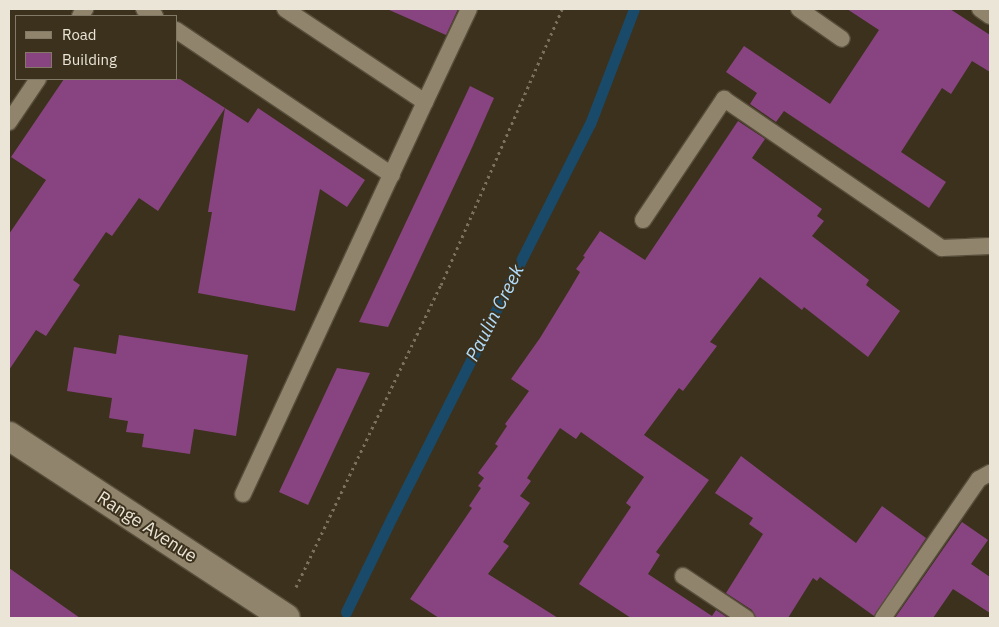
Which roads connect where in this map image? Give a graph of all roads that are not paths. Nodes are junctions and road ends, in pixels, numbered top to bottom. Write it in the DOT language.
graph roads {
  1 [pos="285,9"];
  2 [pos="470,9"];
  3 [pos="799,9"];
  4 [pos="980,9"];
  5 [pos="990,16"];
  6 [pos="178,31"];
  7 [pos="842,39"];
  8 [pos="37,80"];
  9 [pos="426,102"];
  10 [pos="9,122"];
  11 [pos="392,175"];
  12 [pos="643,220"];
  13 [pos="990,246"];
  14 [pos="9,436"];
  15 [pos="990,472"];
  16 [pos="243,494"];
  17 [pos="683,576"];
  18 [pos="284,617"];
  19 [pos="746,618"];
  20 [pos="883,618"];
  1 -- 9 [label="lane"];
  2 -- 9 [label="lane"];
  3 -- 7 [label="lane"];
  4 -- 5 [label="lane"];
  6 -- 11 [label="lane"];
  8 -- 10 [label="lane"];
  9 -- 11 [label="lane"];
  11 -- 16 [label="lane"];
  12 -- 13 [label="lane"];
  14 -- 18 [label="street, Range Avenue"];
  15 -- 20 [label="lane"];
  17 -- 19 [label="lane"];
}
